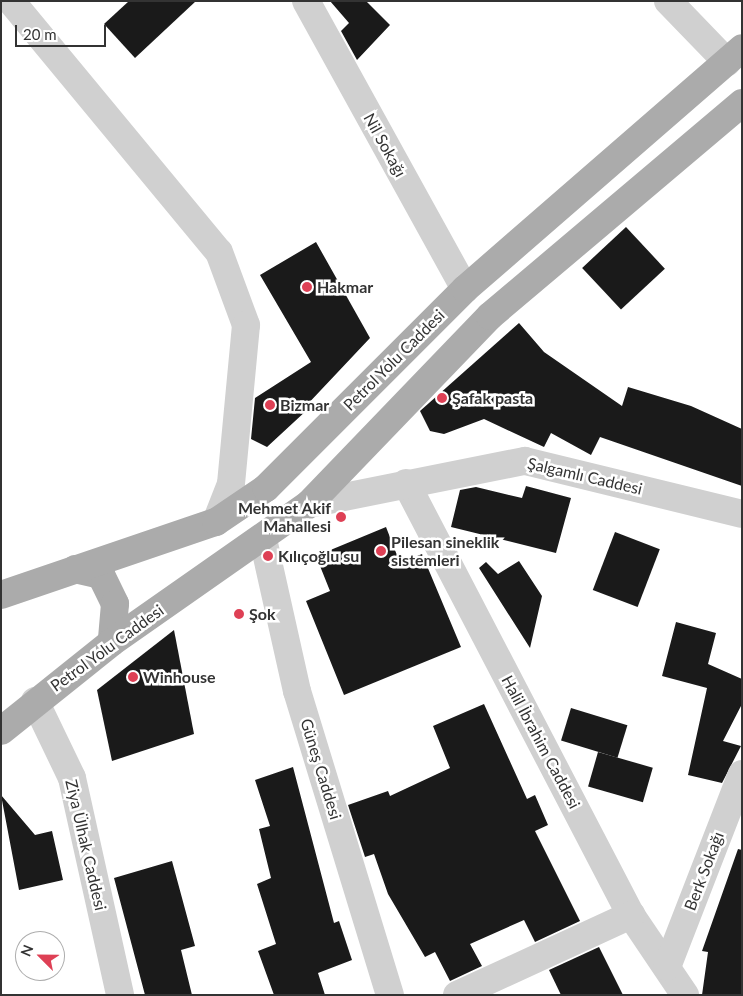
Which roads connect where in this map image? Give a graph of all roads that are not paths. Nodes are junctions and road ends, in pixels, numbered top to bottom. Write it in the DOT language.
graph roads {
  1 [pos="11,1"];
  2 [pos="306,1"];
  3 [pos="668,1"];
  4 [pos="734,55"];
  5 [pos="742,104"];
  6 [pos="465,289"];
  7 [pos="406,483"];
  8 [pos="309,504"];
  9 [pos="742,514"];
  10 [pos="216,522"];
  11 [pos="264,539"];
  12 [pos="75,569"];
  13 [pos="1,595"];
  14 [pos="112,642"];
  15 [pos="1,700"];
  16 [pos="35,701"];
  17 [pos="1,732"];
  18 [pos="742,774"];
  19 [pos="631,915"];
  20 [pos="667,968"];
  21 [pos="120,995"];
  22 [pos="390,995"];
  23 [pos="457,995"];
  24 [pos="685,995"];
  1 -- 10 [label="street"];
  2 -- 6 [label="street, Nil Sokağı"];
  3 -- 4 [label="street"];
  4 -- 6 [label="main road, Petrol Yolu Caddesi"];
  5 -- 8 [label="main road, Petrol Yolu Caddesi"];
  6 -- 10 [label="main road, Petrol Yolu Caddesi"];
  7 -- 8 [label="street, Şalgamlı Caddesi"];
  7 -- 9 [label="street, Şalgamlı Caddesi"];
  7 -- 19 [label="street, Halil İbrahim Caddesi"];
  8 -- 11 [label="main road, Petrol Yolu Caddesi"];
  10 -- 12 [label="main road, Petrol Yolu Caddesi"];
  11 -- 14 [label="main road, Petrol Yolu Caddesi"];
  11 -- 22 [label="street, Güneş Caddesi"];
  12 -- 13 [label="main road, Petrol Yolu Caddesi"];
  12 -- 14 [label="main road"];
  14 -- 16 [label="main road, Petrol Yolu Caddesi"];
  15 -- 16 [label="main road, Petrol Yolu Caddesi"];
  16 -- 17 [label="main road, Petrol Yolu Caddesi"];
  16 -- 21 [label="street, Ziya Ülhak Caddesi"];
  18 -- 20 [label="street, Berk Sokağı"];
  19 -- 20 [label="street, Halil İbrahim Caddesi"];
  19 -- 23 [label="street"];
  20 -- 24 [label="street, Halil İbrahim Caddesi"];
}
